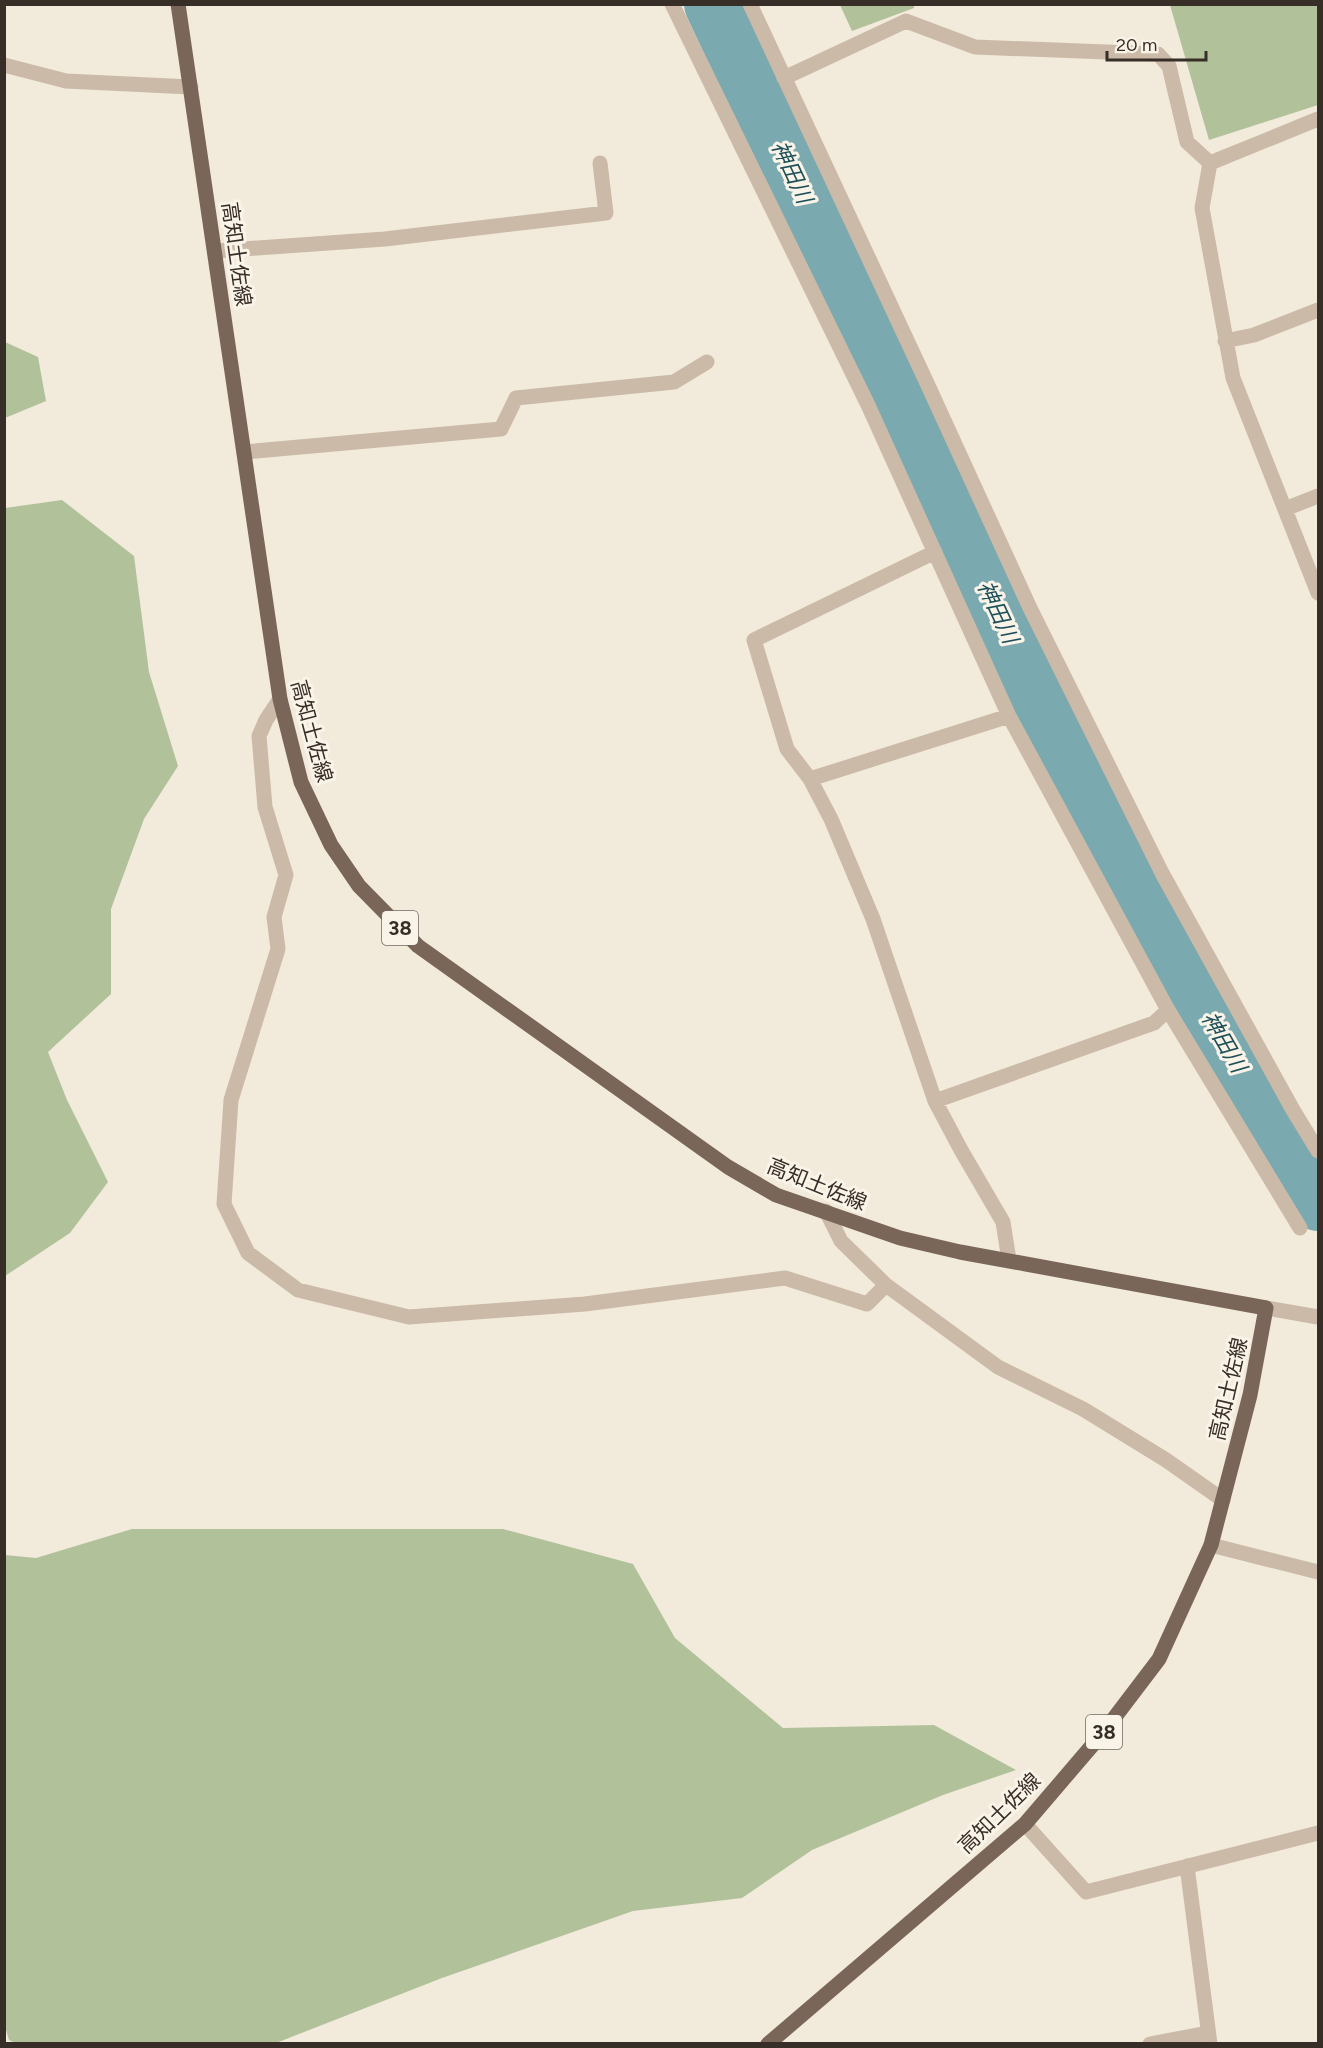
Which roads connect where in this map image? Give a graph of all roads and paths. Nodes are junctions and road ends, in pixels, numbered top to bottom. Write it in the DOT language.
graph roads {
  1 [pos="178,4"];
  2 [pos="672,4"];
  3 [pos="750,4"];
  4 [pos="4,65"];
  5 [pos="784,78"];
  6 [pos="191,87"];
  7 [pos="1318,119"];
  8 [pos="600,163"];
  9 [pos="1210,163"];
  10 [pos="215,251"];
  11 [pos="1318,310"];
  12 [pos="1226,341"];
  13 [pos="707,362"];
  14 [pos="244,452"];
  15 [pos="1318,496"];
  16 [pos="1285,509"];
  17 [pos="935,552"];
  18 [pos="1318,593"];
  19 [pos="280,699"];
  20 [pos="1009,716"];
  21 [pos="810,779"];
  22 [pos="1168,1010"];
  23 [pos="935,1101"];
  24 [pos="1318,1151"];
  25 [pos="826,1211"];
  26 [pos="1300,1228"];
  27 [pos="1009,1260"];
  28 [pos="886,1285"];
  29 [pos="1266,1308"];
  30 [pos="1318,1317"];
  31 [pos="1223,1500"];
  32 [pos="1211,1545"];
  33 [pos="1318,1572"];
  34 [pos="1025,1824"];
  35 [pos="1318,1833"];
  36 [pos="1187,1866"];
  37 [pos="1209,2038"];
  38 [pos="769,2043"];
  39 [pos="1150,2043"];
  1 -- 6 [label="main road, 高知土佐線 / 38"];
  2 -- 17 [label="street"];
  3 -- 5 [label="street"];
  4 -- 6 [label="street"];
  5 -- 9 [label="street"];
  5 -- 24 [label="street"];
  6 -- 10 [label="main road, 高知土佐線 / 38"];
  7 -- 9 [label="street"];
  8 -- 10 [label="street"];
  9 -- 12 [label="street"];
  10 -- 14 [label="main road, 高知土佐線 / 38"];
  11 -- 12 [label="street"];
  12 -- 16 [label="street"];
  13 -- 14 [label="street"];
  14 -- 19 [label="main road, 高知土佐線 / 38"];
  15 -- 16 [label="street"];
  16 -- 18 [label="street"];
  17 -- 20 [label="street"];
  17 -- 21 [label="street"];
  19 -- 25 [label="main road, 高知土佐線 / 38"];
  19 -- 28 [label="street"];
  20 -- 21 [label="street"];
  20 -- 22 [label="street"];
  21 -- 23 [label="street"];
  22 -- 23 [label="street"];
  22 -- 26 [label="street"];
  23 -- 27 [label="street"];
  25 -- 27 [label="main road, 高知土佐線 / 38"];
  25 -- 28 [label="street"];
  27 -- 29 [label="main road, 高知土佐線 / 38"];
  28 -- 31 [label="street"];
  29 -- 30 [label="street"];
  29 -- 31 [label="main road, 高知土佐線 / 38"];
  31 -- 32 [label="main road, 高知土佐線 / 38"];
  32 -- 33 [label="street"];
  32 -- 34 [label="main road, 高知土佐線 / 38"];
  34 -- 36 [label="street"];
  34 -- 38 [label="main road, 高知土佐線 / 38"];
  35 -- 36 [label="street"];
  36 -- 37 [label="street"];
  37 -- 39 [label="street"];
}
